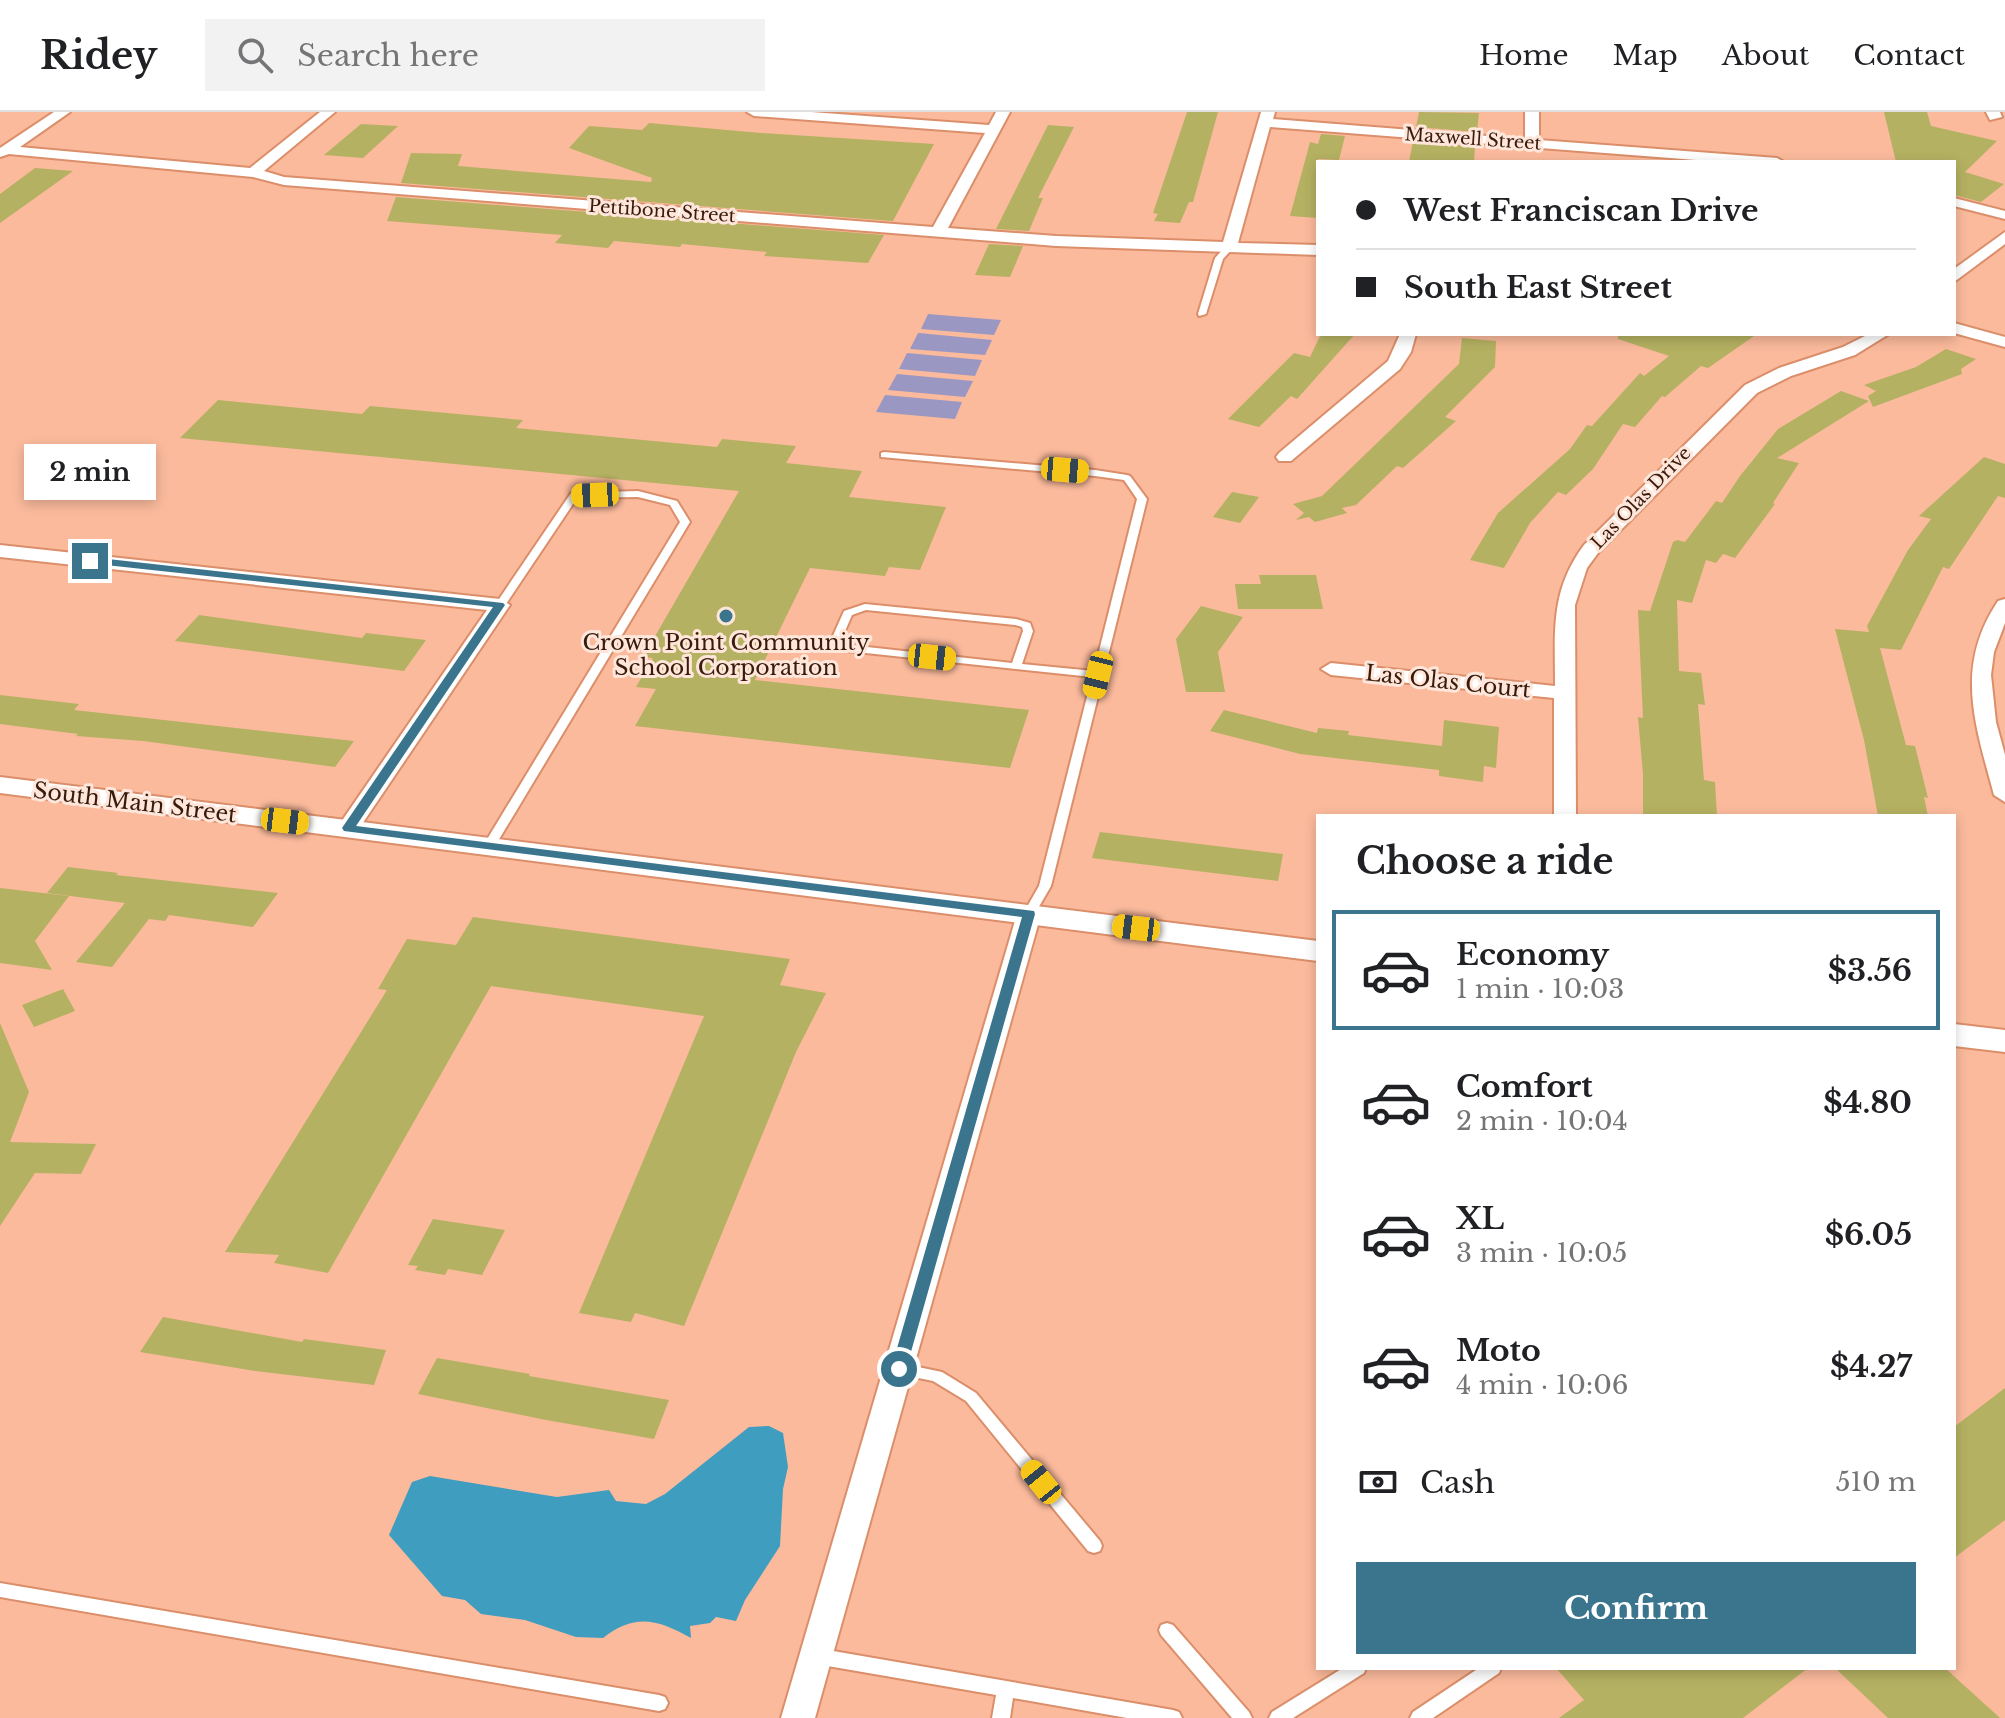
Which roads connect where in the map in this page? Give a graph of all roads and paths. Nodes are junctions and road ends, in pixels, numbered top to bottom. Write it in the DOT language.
graph roads {
  1 [pos="63,112"];
  2 [pos="328,112"];
  3 [pos="754,112"];
  4 [pos="1003,112"];
  5 [pos="1532,112"];
  6 [pos="1267,118"];
  7 [pos="993,129"];
  8 [pos="1532,143"];
  9 [pos="4,152"];
  10 [pos="1751,160"];
  11 [pos="253,173"];
  12 [pos="1956,203"];
  13 [pos="2005,215"];
  14 [pos="938,232"];
  15 [pos="2005,237"];
  16 [pos="1229,248"];
  17 [pos="1316,250"];
  18 [pos="1956,275"];
  19 [pos="1202,314"];
  20 [pos="1956,329"];
  21 [pos="1407,336"];
  22 [pos="1877,336"];
  23 [pos="2005,342"];
  24 [pos="884,455"];
  25 [pos="1285,457"];
  26 [pos="0,551"];
  27 [pos="500,605"];
  28 [pos="2005,605"];
  29 [pos="1016,666"];
  30 [pos="1331,669"];
  31 [pos="1098,675"];
  32 [pos="1565,693"];
  33 [pos="0,785"];
  34 [pos="2005,795"];
  35 [pos="1565,814"];
  36 [pos="348,828"];
  37 [pos="489,846"];
  38 [pos="1029,914"];
  39 [pos="1316,951"];
  40 [pos="1956,1035"];
  41 [pos="2005,1041"];
  42 [pos="899,1369"];
  43 [pos="1094,1546"];
  44 [pos="0,1590"];
  45 [pos="1167,1630"];
  46 [pos="816,1656"];
  47 [pos="1355,1670"];
  48 [pos="1490,1670"];
  49 [pos="1006,1689"];
  50 [pos="659,1703"];
  51 [pos="798,1718"];
  52 [pos="1001,1718"];
  53 [pos="1173,1718"];
  54 [pos="1243,1718"];
  55 [pos="1278,1718"];
  56 [pos="1419,1718"];
  1 -- 9 [label="street"];
  2 -- 11 [label="street"];
  3 -- 7 [label="street"];
  4 -- 7 [label="street"];
  5 -- 8 [label="street"];
  6 -- 8 [label="street, Maxwell Street"];
  6 -- 16 [label="street"];
  7 -- 14 [label="street"];
  8 -- 10 [label="street, Maxwell Street"];
  9 -- 11 [label="street, Pettibone Street"];
  11 -- 14 [label="street, Pettibone Street"];
  12 -- 13 [label="street"];
  14 -- 16 [label="street, Pettibone Street"];
  15 -- 18 [label="street"];
  16 -- 17 [label="street, Pettibone Street"];
  16 -- 19 [label="lane"];
  20 -- 23 [label="street"];
  21 -- 25 [label="street"];
  22 -- 32 [label="street, Las Olas Drive"];
  24 -- 31 [label="lane"];
  26 -- 27 [label="street"];
  27 -- 36 [label="street"];
  27 -- 37 [label="lane"];
  28 -- 34 [label="street"];
  29 -- 29 [label="lane"];
  29 -- 31 [label="lane"];
  30 -- 32 [label="street, Las Olas Court"];
  31 -- 38 [label="lane"];
  32 -- 35 [label="street, Las Olas Drive"];
  33 -- 36 [label="street, South Main Street"];
  36 -- 37 [label="street, South Main Street"];
  37 -- 38 [label="street, South Main Street"];
  38 -- 39 [label="street, South Main Street"];
  38 -- 42 [label="street"];
  40 -- 41 [label="street"];
  42 -- 43 [label="lane"];
  42 -- 46 [label="street"];
  44 -- 50 [label="lane"];
  45 -- 54 [label="lane"];
  46 -- 49 [label="lane"];
  46 -- 51 [label="street"];
  47 -- 55 [label="lane"];
  48 -- 56 [label="lane"];
  49 -- 52 [label="lane"];
  49 -- 53 [label="lane"];
}
